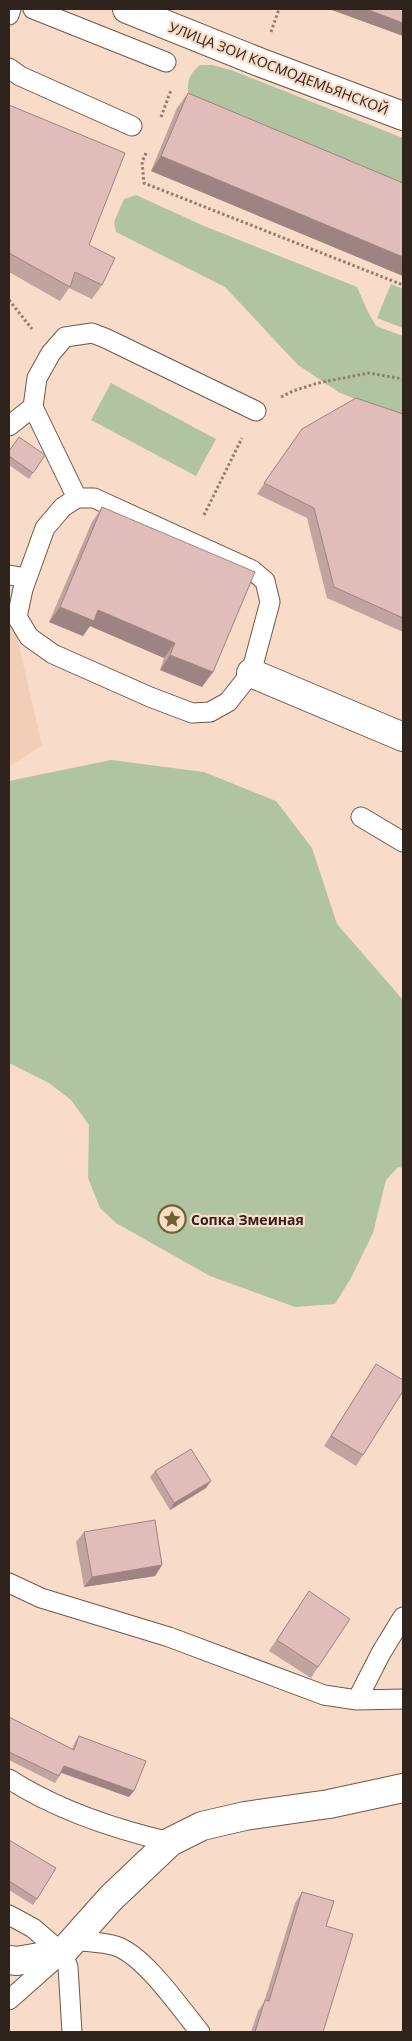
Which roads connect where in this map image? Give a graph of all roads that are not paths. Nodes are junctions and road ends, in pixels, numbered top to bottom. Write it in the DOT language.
graph roads {
  1 [pos="11,9"];
  2 [pos="33,9"];
  3 [pos="127,9"];
  4 [pos="9,15"];
  5 [pos="166,62"];
  6 [pos="9,68"];
  7 [pos="403,116"];
  8 [pos="132,126"];
  9 [pos="33,407"];
  10 [pos="256,411"];
  11 [pos="9,426"];
  12 [pos="77,498"];
  13 [pos="18,577"];
  14 [pos="251,673"];
  15 [pos="403,737"];
  16 [pos="361,817"];
  17 [pos="403,842"];
  18 [pos="9,1583"];
  19 [pos="403,1617"];
  20 [pos="403,1699"];
  21 [pos="357,1700"];
  22 [pos="9,1778"];
  23 [pos="403,1788"];
  24 [pos="170,1842"];
  25 [pos="9,1915"];
  26 [pos="68,1947"];
  27 [pos="9,1960"];
  28 [pos="9,2000"];
  29 [pos="72,2032"];
  30 [pos="200,2032"];
  1 -- 4 [label="lane"];
  2 -- 5 [label="lane"];
  3 -- 7 [label="street, УЛИЦА ЗОИ КОСМОДЕМЬЯНСКОЙ"];
  6 -- 8 [label="lane"];
  9 -- 10 [label="lane"];
  9 -- 11 [label="lane"];
  9 -- 12 [label="lane"];
  12 -- 13 [label="lane"];
  12 -- 14 [label="lane"];
  13 -- 14 [label="lane"];
  14 -- 15 [label="street"];
  16 -- 17 [label="lane"];
  18 -- 21 [label="lane"];
  19 -- 21 [label="lane"];
  20 -- 21 [label="lane"];
  22 -- 24 [label="lane"];
  23 -- 24 [label="street"];
  24 -- 26 [label="street"];
  25 -- 26 [label="lane"];
  26 -- 27 [label="street"];
  26 -- 28 [label="lane"];
  26 -- 29 [label="lane"];
  26 -- 30 [label="lane"];
}
